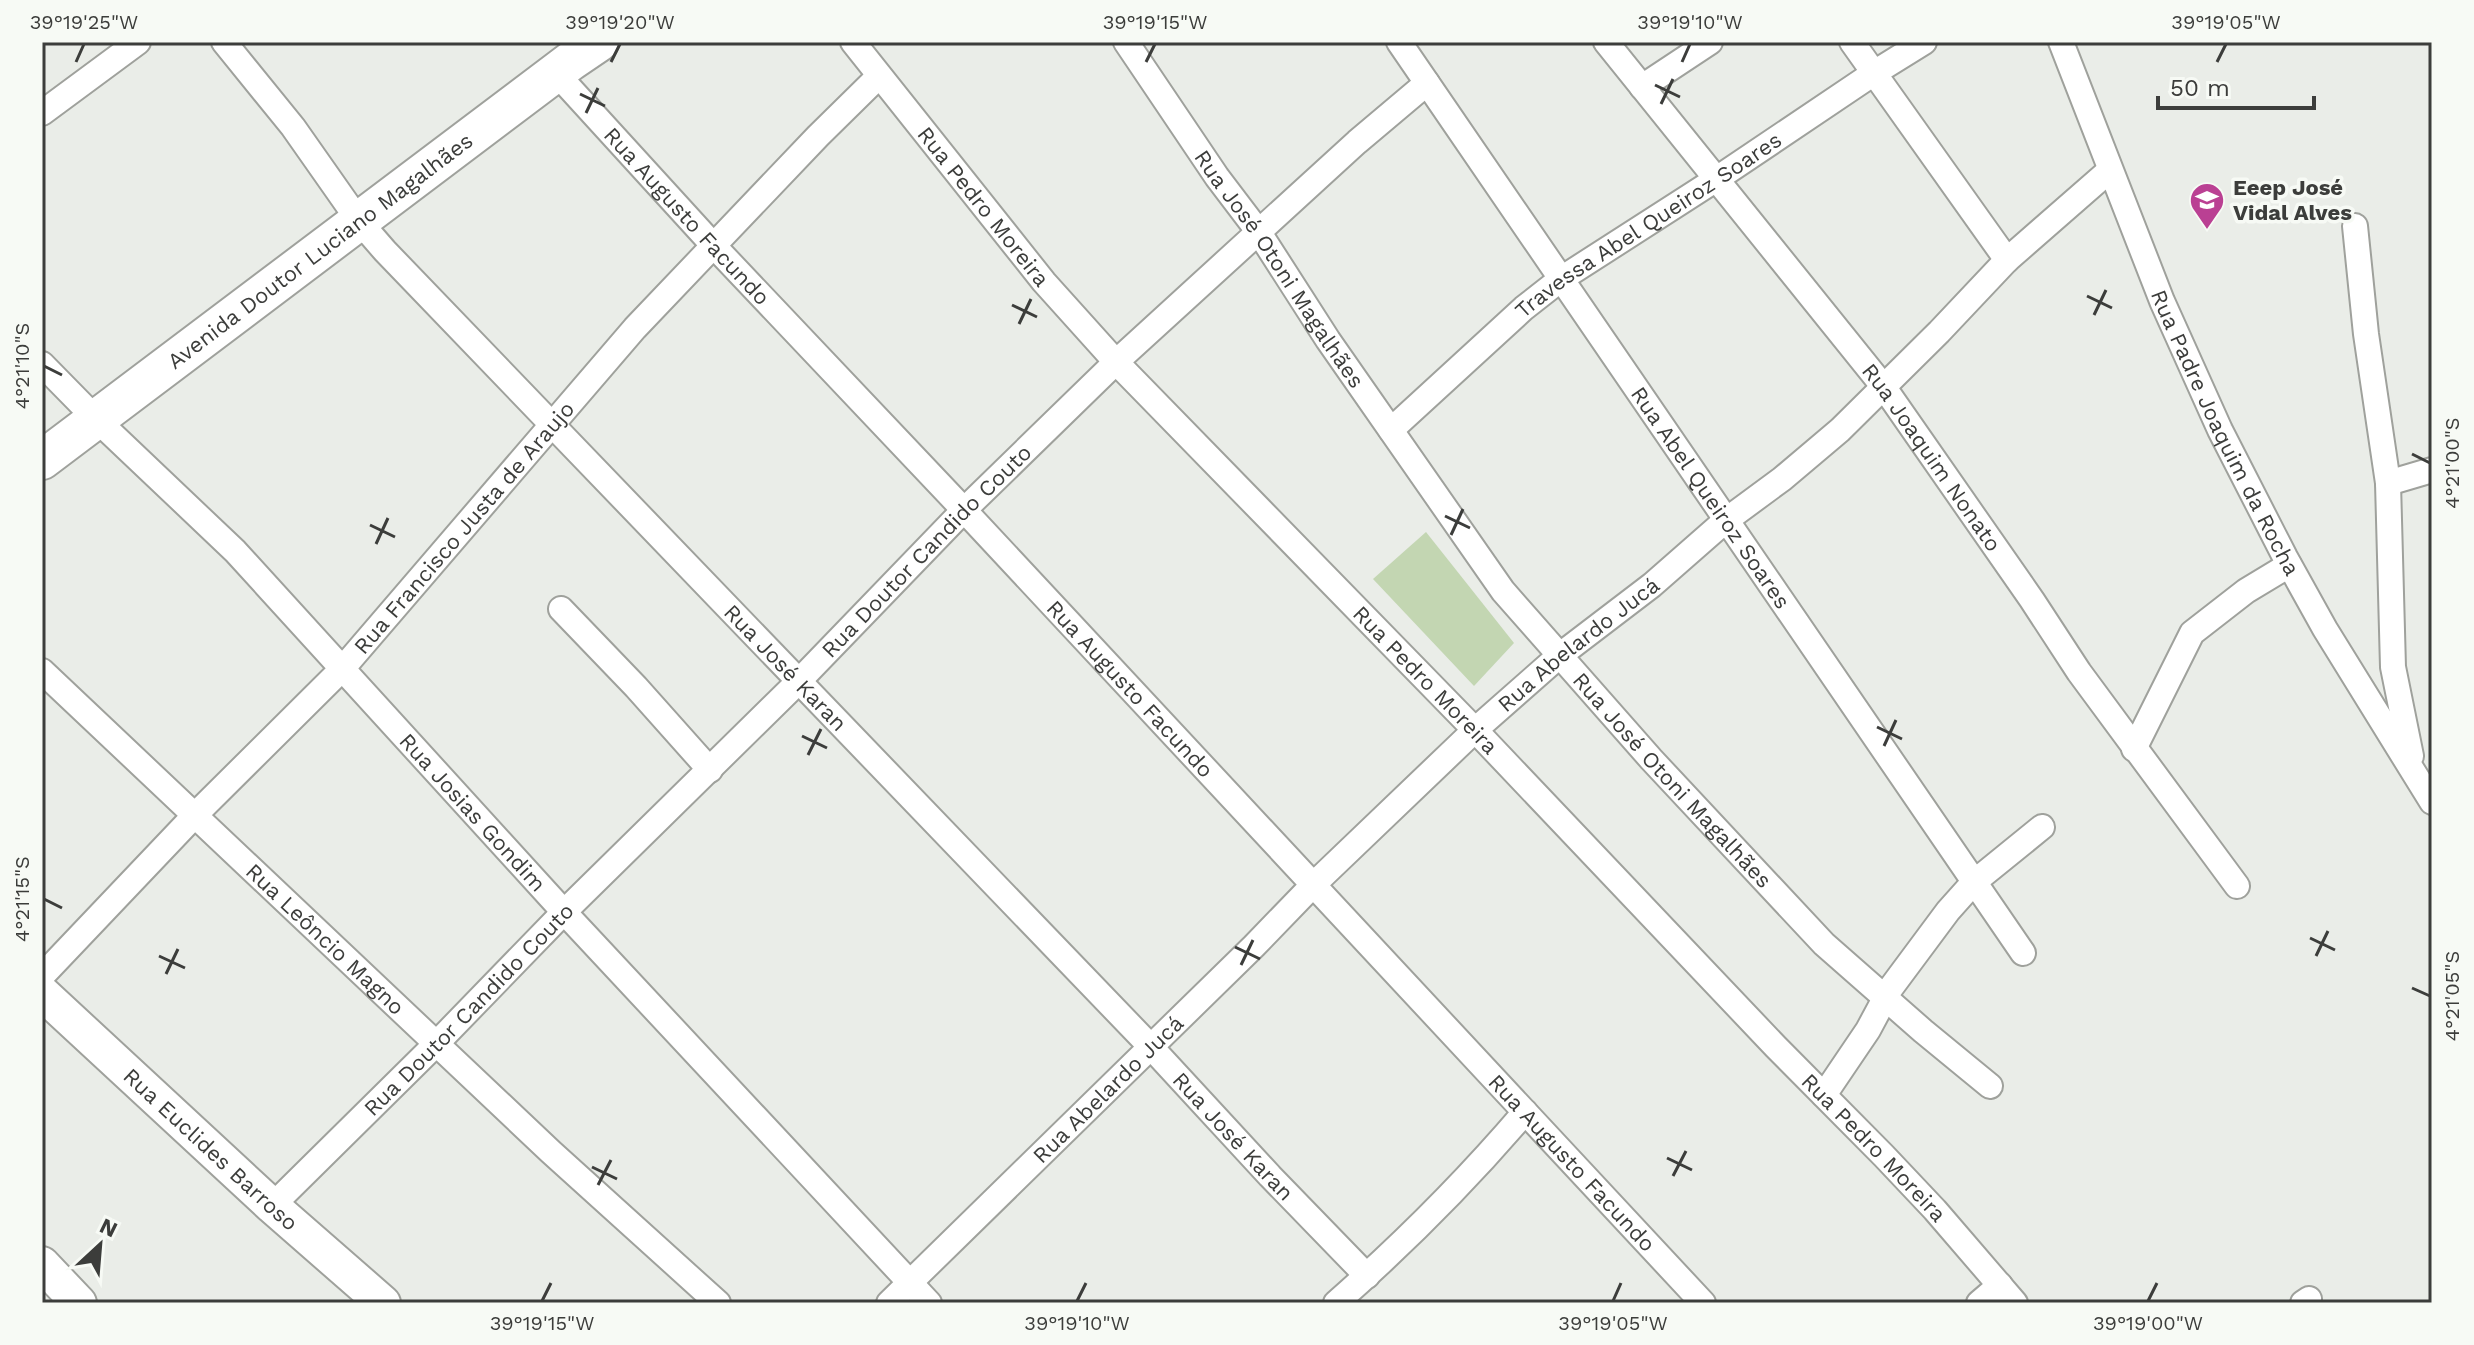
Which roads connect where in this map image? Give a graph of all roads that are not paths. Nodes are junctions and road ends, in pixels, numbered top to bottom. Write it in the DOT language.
graph roads {
  1 [pos="138,42"];
  2 [pos="224,42"];
  3 [pos="853,42"];
  4 [pos="1126,42"];
  5 [pos="1399,42"];
  6 [pos="1606,42"];
  7 [pos="1710,42"];
  8 [pos="1852,42"];
  9 [pos="1924,42"];
  10 [pos="2061,42"];
  11 [pos="571,54"];
  12 [pos="1874,73"];
  13 [pos="879,76"];
  14 [pos="1427,83"];
  15 [pos="1642,87"];
  16 [pos="42,113"];
  17 [pos="2110,170"];
  18 [pos="1715,180"];
  19 [pos="359,221"];
  20 [pos="2355,226"];
  21 [pos="1258,231"];
  22 [pos="713,245"];
  23 [pos="2007,260"];
  24 [pos="1561,279"];
  25 [pos="1116,362"];
  26 [pos="42,364"];
  27 [pos="1883,386"];
  28 [pos="96,419"];
  29 [pos="550,425"];
  30 [pos="1391,430"];
  31 [pos="42,460"];
  32 [pos="2432,470"];
  33 [pos="2388,483"];
  34 [pos="964,510"];
  35 [pos="1725,521"];
  36 [pos="2289,565"];
  37 [pos="561,609"];
  38 [pos="1559,656"];
  39 [pos="343,668"];
  40 [pos="42,671"];
  41 [pos="798,682"];
  42 [pos="1475,730"];
  43 [pos="2134,749"];
  44 [pos="710,770"];
  45 [pos="2415,773"];
  46 [pos="2432,802"];
  47 [pos="195,815"];
  48 [pos="2042,827"];
  49 [pos="1973,883"];
  50 [pos="1312,886"];
  51 [pos="2237,886"];
  52 [pos="564,912"];
  53 [pos="2023,953"];
  54 [pos="42,976"];
  55 [pos="42,993"];
  56 [pos="1885,997"];
  57 [pos="437,1043"];
  58 [pos="1150,1046"];
  59 [pos="1990,1086"];
  60 [pos="1824,1095"];
  61 [pos="1525,1112"];
  62 [pos="272,1206"];
  63 [pos="42,1264"];
  64 [pos="1367,1276"];
  65 [pos="910,1282"];
  66 [pos="2007,1294"];
  67 [pos="79,1303"];
  68 [pos="383,1303"];
  69 [pos="718,1303"];
  70 [pos="889,1303"];
  71 [pos="929,1303"];
  72 [pos="1336,1303"];
  73 [pos="1703,1303"];
  74 [pos="1979,1303"];
  1 -- 16 [label="street"];
  2 -- 19 [label="street, Rua José Karan"];
  3 -- 13 [label="street, Rua Pedro Moreira"];
  4 -- 21 [label="street, Rua José Otoni Magalhães"];
  5 -- 14 [label="street, Rua Abel Queiroz Soares"];
  6 -- 15 [label="street, Rua Joaquim Nonato"];
  7 -- 15 [label="street"];
  8 -- 12 [label="street"];
  9 -- 12 [label="street, Travessa Abel Queiroz Soares"];
  10 -- 17 [label="street, Rua Padre Joaquim da Rocha"];
  11 -- 19 [label="main road, Avenida Doutor Luciano Magalhães"];
  11 -- 22 [label="street, Rua Augusto Facundo"];
  12 -- 18 [label="street, Travessa Abel Queiroz Soares"];
  12 -- 23 [label="street"];
  13 -- 22 [label="street, Rua Francisco Justa de Araujo"];
  13 -- 25 [label="street, Rua Pedro Moreira"];
  14 -- 21 [label="street, Rua Doutor Candido Couto"];
  14 -- 24 [label="street, Rua Abel Queiroz Soares"];
  15 -- 18 [label="street, Rua Joaquim Nonato"];
  17 -- 23 [label="street, Rua Abelardo Jucá"];
  17 -- 36 [label="street, Rua Padre Joaquim da Rocha"];
  18 -- 24 [label="street, Travessa Abel Queiroz Soares"];
  18 -- 27 [label="street, Rua Joaquim Nonato"];
  19 -- 28 [label="main road, Avenida Doutor Luciano Magalhães"];
  19 -- 29 [label="street, Rua José Karan"];
  20 -- 33 [label="street"];
  21 -- 25 [label="street, Rua Doutor Candido Couto"];
  21 -- 30 [label="street, Rua José Otoni Magalhães"];
  22 -- 29 [label="street, Rua Francisco Justa de Araujo"];
  22 -- 34 [label="street, Rua Augusto Facundo"];
  23 -- 27 [label="street, Rua Abelardo Jucá"];
  24 -- 30 [label="street, Travessa Abel Queiroz Soares"];
  24 -- 35 [label="street, Rua Abel Queiroz Soares"];
  25 -- 34 [label="street, Rua Doutor Candido Couto"];
  25 -- 42 [label="street, Rua Pedro Moreira"];
  26 -- 28 [label="street, Rua Josias Gondim"];
  27 -- 35 [label="street, Rua Abelardo Jucá"];
  27 -- 43 [label="street, Rua Joaquim Nonato"];
  28 -- 31 [label="main road, Avenida Doutor Luciano Magalhães"];
  28 -- 39 [label="street, Rua Josias Gondim"];
  29 -- 39 [label="street, Rua Francisco Justa de Araujo"];
  29 -- 41 [label="street, Rua José Karan"];
  30 -- 38 [label="street, Rua José Otoni Magalhães"];
  32 -- 33 [label="street"];
  33 -- 45 [label="street"];
  34 -- 41 [label="street, Rua Doutor Candido Couto"];
  34 -- 50 [label="street, Rua Augusto Facundo"];
  35 -- 38 [label="street, Rua Abelardo Jucá"];
  35 -- 49 [label="street, Rua Abel Queiroz Soares"];
  36 -- 43 [label="street"];
  36 -- 45 [label="street, Rua Padre Joaquim da Rocha"];
  37 -- 44 [label="street"];
  38 -- 42 [label="street, Rua Abelardo Jucá"];
  38 -- 56 [label="street, Rua José Otoni Magalhães"];
  39 -- 47 [label="street, Rua Francisco Justa de Araujo"];
  39 -- 52 [label="street, Rua Josias Gondim"];
  40 -- 47 [label="street, Rua Leôncio Magno"];
  41 -- 44 [label="street, Rua Doutor Candido Couto"];
  41 -- 58 [label="street, Rua José Karan"];
  42 -- 50 [label="street, Rua Abelardo Jucá"];
  42 -- 60 [label="street, Rua Pedro Moreira"];
  43 -- 51 [label="street, Rua Joaquim Nonato"];
  44 -- 52 [label="street, Rua Doutor Candido Couto"];
  45 -- 46 [label="street, Rua Padre Joaquim da Rocha"];
  47 -- 54 [label="street, Rua Francisco Justa de Araujo"];
  47 -- 57 [label="street, Rua Leôncio Magno"];
  48 -- 49 [label="street"];
  49 -- 53 [label="street, Rua Abel Queiroz Soares"];
  49 -- 56 [label="street"];
  50 -- 58 [label="street, Rua Abelardo Jucá"];
  50 -- 61 [label="street, Rua Augusto Facundo"];
  52 -- 57 [label="street, Rua Doutor Candido Couto"];
  52 -- 65 [label="street, Rua Josias Gondim"];
  55 -- 62 [label="street, Rua Euclides Barroso"];
  56 -- 59 [label="street, Rua José Otoni Magalhães"];
  56 -- 60 [label="street"];
  57 -- 62 [label="street, Rua Doutor Candido Couto"];
  57 -- 69 [label="street, Rua Leôncio Magno"];
  58 -- 64 [label="street, Rua José Karan"];
  58 -- 65 [label="street, Rua Abelardo Jucá"];
  60 -- 66 [label="street, Rua Pedro Moreira"];
  61 -- 64 [label="street"];
  61 -- 73 [label="street, Rua Augusto Facundo"];
  62 -- 68 [label="street, Rua Euclides Barroso"];
  63 -- 67 [label="street"];
  64 -- 72 [label="street"];
  65 -- 70 [label="street, Rua Abelardo Jucá"];
  65 -- 71 [label="street, Rua Josias Gondim"];
  66 -- 74 [label="street"];
}
